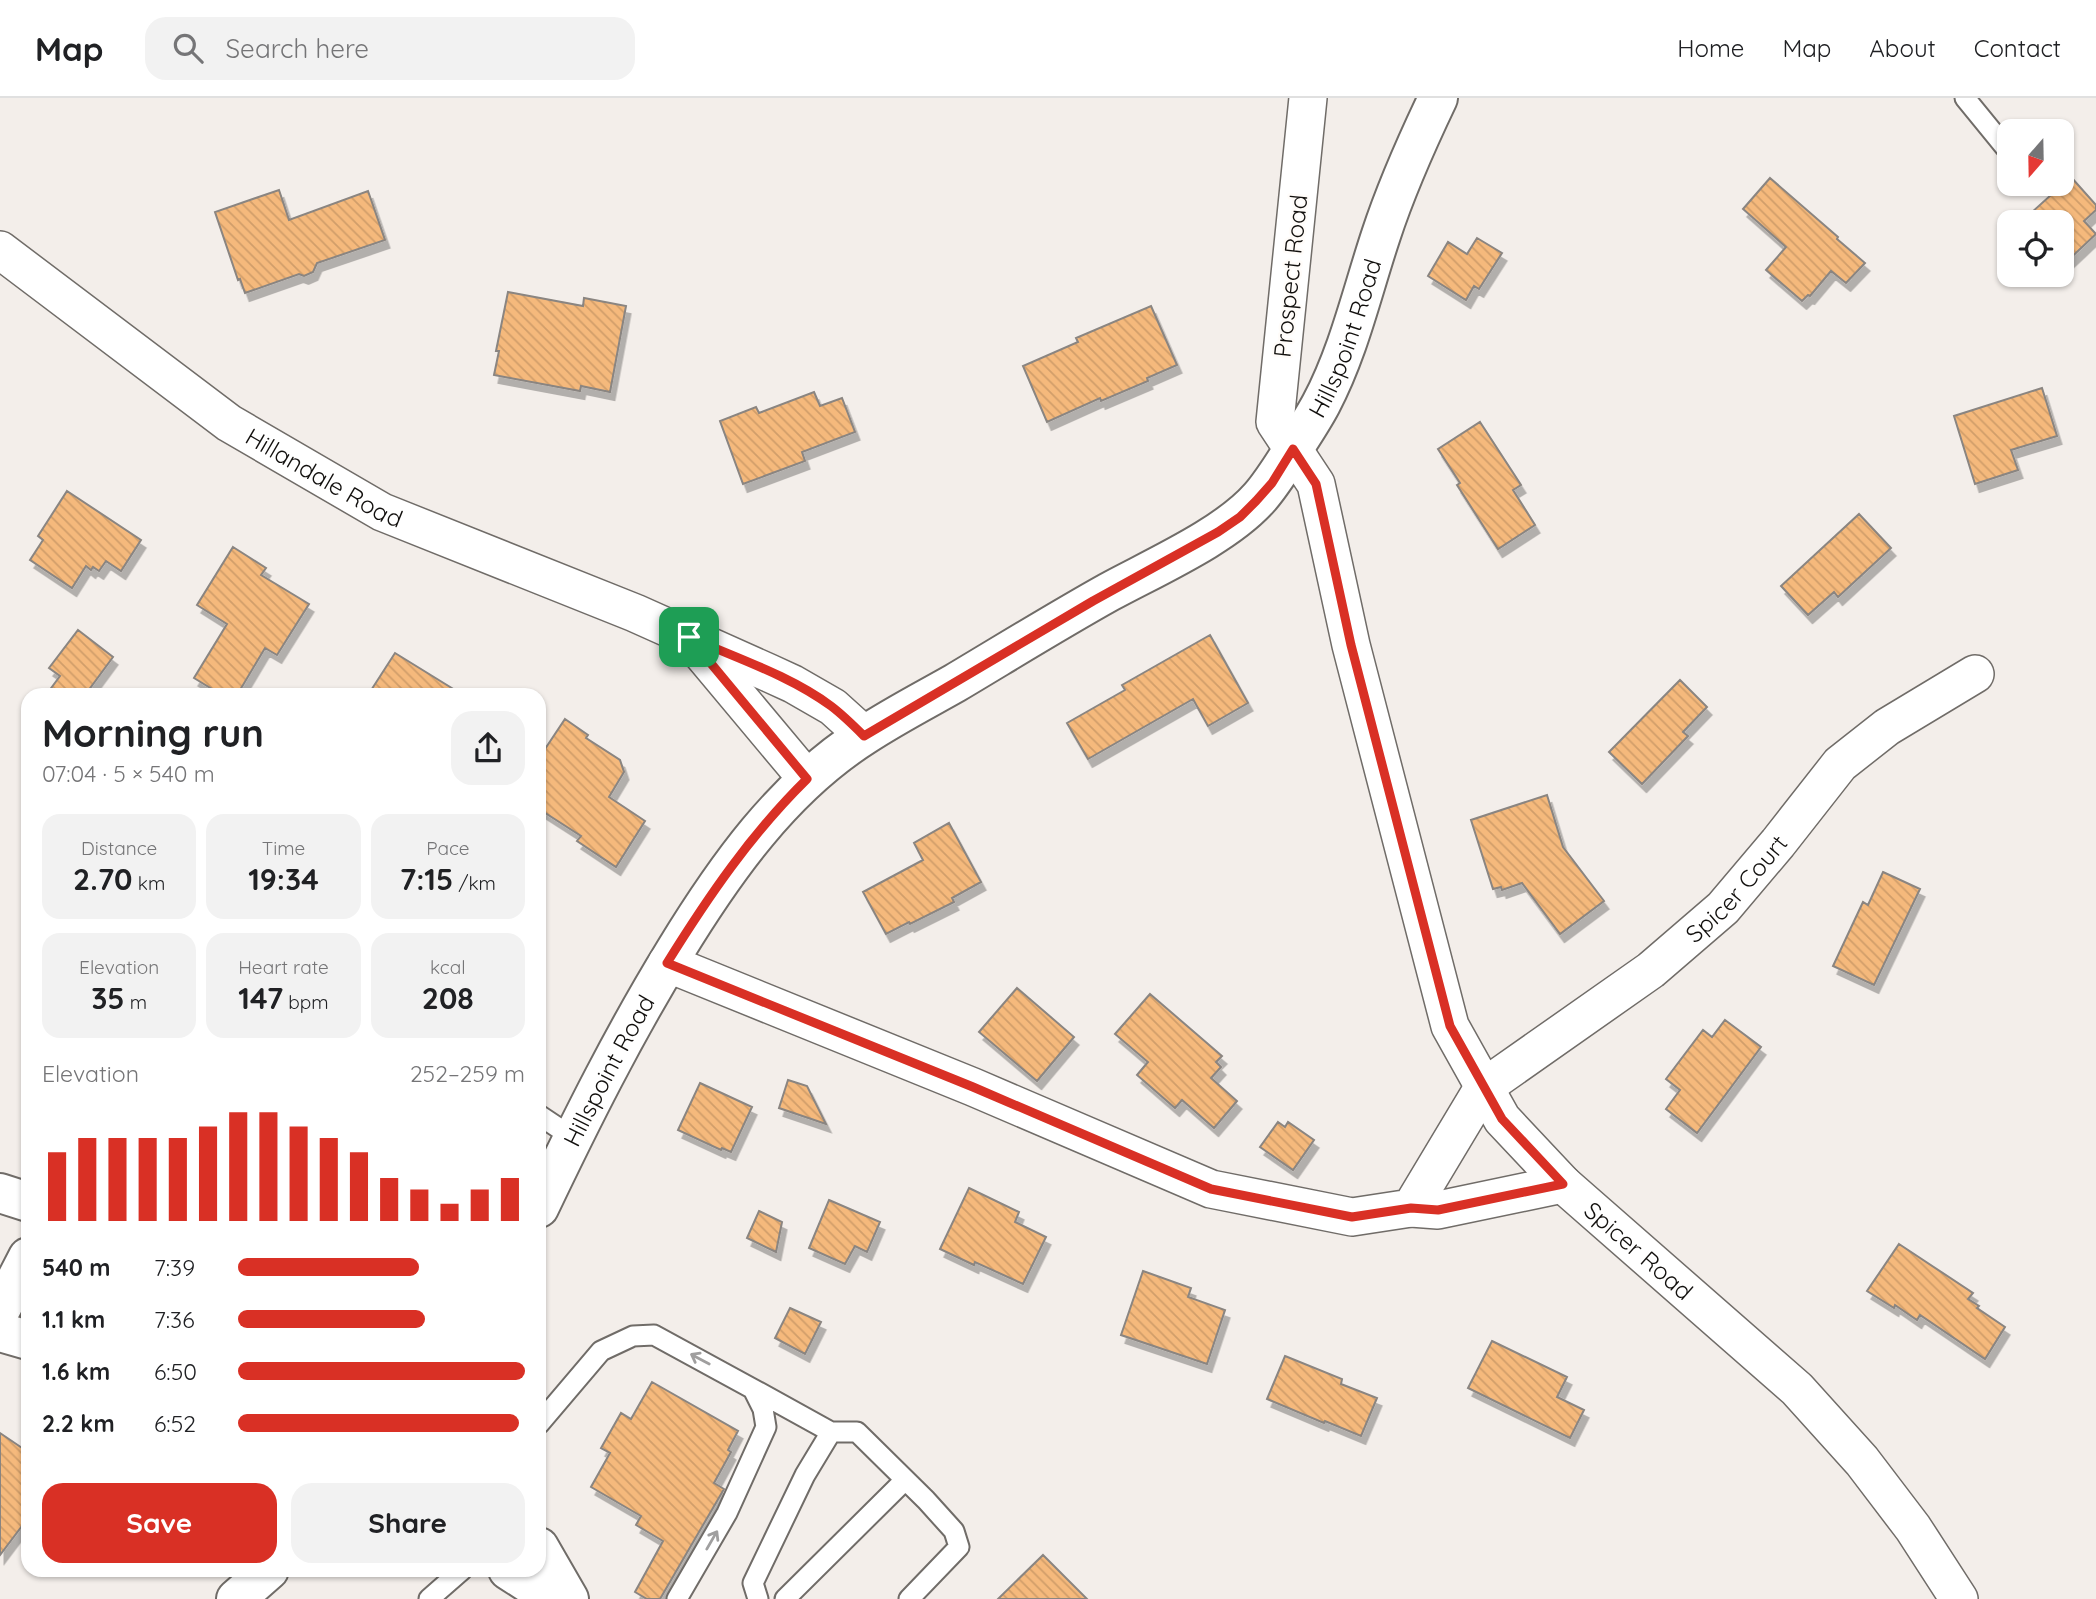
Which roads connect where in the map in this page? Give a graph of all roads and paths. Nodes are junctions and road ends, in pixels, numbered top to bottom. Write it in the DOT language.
graph roads {
  1 [pos="1308,98"];
  2 [pos="1438,98"];
  3 [pos="1965,98"];
  4 [pos="1997,137"];
  5 [pos="1,254"];
  6 [pos="1293,449"];
  7 [pos="689,637"];
  8 [pos="1975,674"];
  9 [pos="864,736"];
  10 [pos="807,779"];
  11 [pos="667,963"];
  12 [pos="1483,1088"];
  13 [pos="546,1120"];
  14 [pos="572,1138"];
  15 [pos="1563,1184"];
  16 [pos="0,1193"];
  17 [pos="546,1193"];
  18 [pos="21,1200"];
  19 [pos="1411,1208"];
  20 [pos="21,1270"];
  21 [pos="0,1311"];
  22 [pos="0,1332"];
  23 [pos="21,1338"];
  24 [pos="753,1389"];
  25 [pos="546,1416"];
  26 [pos="831,1432"];
  27 [pos="905,1480"];
  28 [pos="546,1559"];
  29 [pos="261,1577"];
  30 [pos="453,1577"];
  31 [pos="519,1577"];
  32 [pos="236,1599"];
  33 [pos="429,1599"];
  34 [pos="553,1599"];
  35 [pos="569,1599"];
  36 [pos="677,1599"];
  37 [pos="758,1599"];
  38 [pos="785,1599"];
  39 [pos="909,1599"];
  40 [pos="1959,1599"];
  1 -- 6 [label="street, Prospect Road"];
  2 -- 6 [label="street, Hillspoint Road"];
  3 -- 4 [label="lane"];
  5 -- 7 [label="street, Hillandale Road"];
  6 -- 9 [label="street, Hillspoint Road"];
  6 -- 12 [label="street, Spicer Road"];
  7 -- 9 [label="street, Hillandale Road"];
  7 -- 10 [label="street, Hillandale Road"];
  8 -- 12 [label="street, Spicer Court"];
  9 -- 10 [label="street, Hillspoint Road"];
  10 -- 11 [label="street, Hillspoint Road"];
  11 -- 14 [label="street, Hillspoint Road"];
  11 -- 19 [label="street"];
  12 -- 15 [label="street, Spicer Road"];
  12 -- 19 [label="street"];
  13 -- 14 [label="lane"];
  14 -- 17 [label="street, Hillspoint Road"];
  15 -- 19 [label="street"];
  15 -- 40 [label="street, Spicer Road"];
  16 -- 18 [label="street"];
  20 -- 21 [label="street"];
  22 -- 23 [label="street"];
  24 -- 25 [label="lane, one-way"];
  24 -- 26 [label="lane"];
  36 -- 24 [label="lane, one-way"];
  26 -- 27 [label="lane"];
  26 -- 37 [label="lane"];
  27 -- 38 [label="lane"];
  27 -- 39 [label="lane"];
  28 -- 35 [label="street"];
  29 -- 32 [label="street"];
  30 -- 33 [label="lane"];
  31 -- 34 [label="street"];
}
